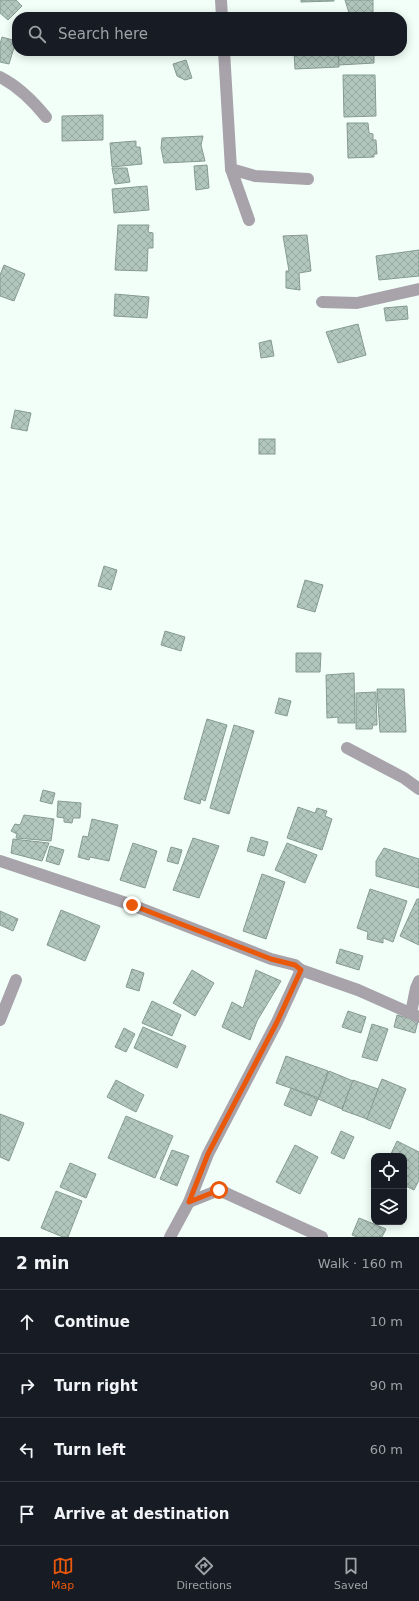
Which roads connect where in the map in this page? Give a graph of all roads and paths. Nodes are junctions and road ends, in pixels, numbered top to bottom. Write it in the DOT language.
graph roads {
  1 [pos="221,0"];
  2 [pos="222,12"];
  3 [pos="224,56"];
  4 [pos="0,77"];
  5 [pos="46,117"];
  6 [pos="231,169"];
  7 [pos="308,179"];
  8 [pos="249,220"];
  9 [pos="419,289"];
  10 [pos="322,302"];
  11 [pos="347,748"];
  12 [pos="419,789"];
  13 [pos="0,861"];
  14 [pos="301,970"];
  15 [pos="16,980"];
  16 [pos="419,981"];
  17 [pos="415,1015"];
  18 [pos="0,1020"];
  19 [pos="189,1202"];
  20 [pos="170,1237"];
  21 [pos="322,1237"];
  1 -- 2 [label="street"];
  3 -- 6 [label="street"];
  4 -- 5 [label="street"];
  6 -- 7 [label="street"];
  6 -- 8 [label="street"];
  9 -- 10 [label="street"];
  11 -- 12 [label="street"];
  13 -- 14 [label="street"];
  14 -- 17 [label="street"];
  14 -- 19 [label="street"];
  15 -- 18 [label="street"];
  16 -- 17 [label="street"];
  19 -- 20 [label="street"];
  19 -- 21 [label="street"];
}
